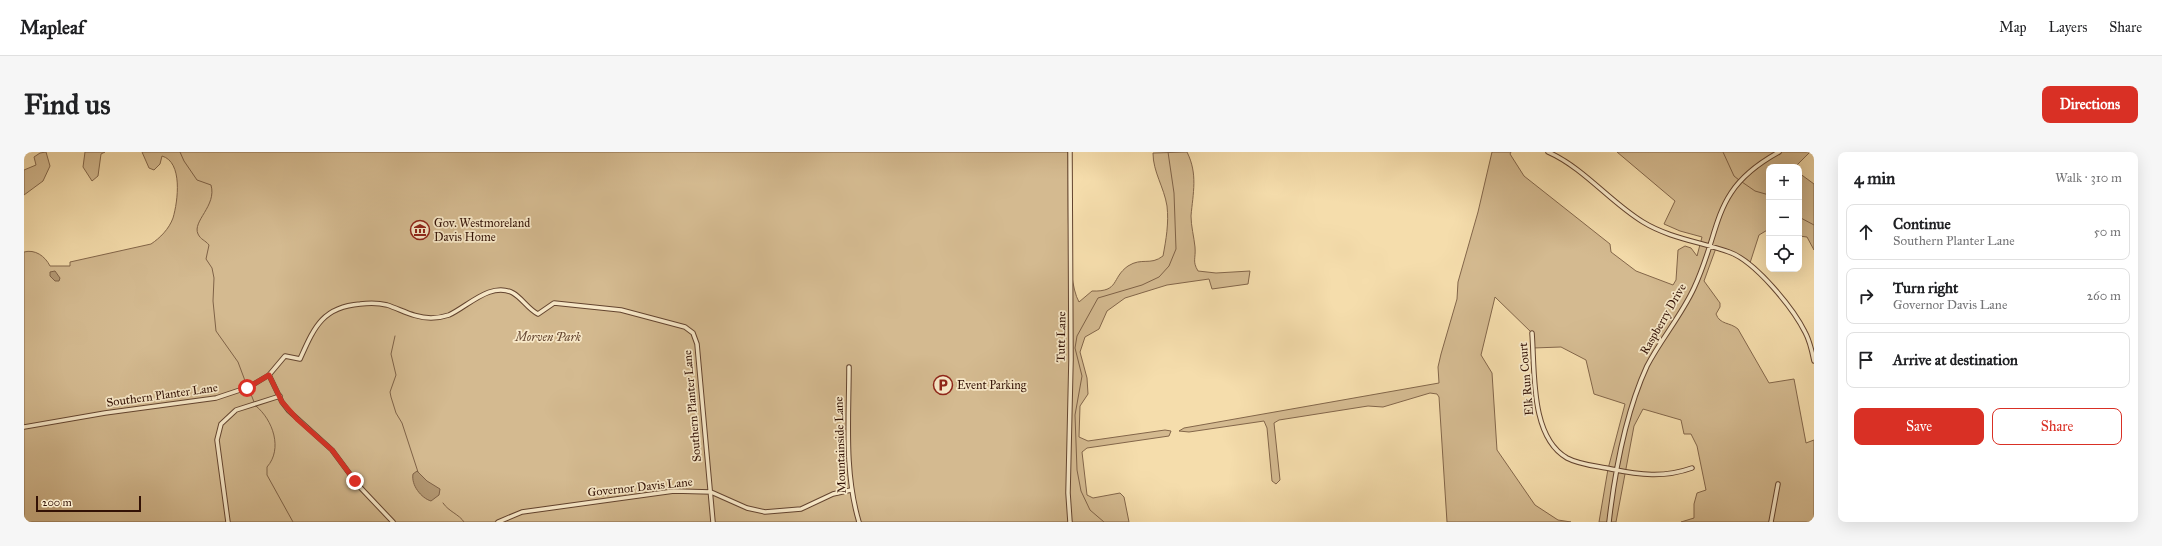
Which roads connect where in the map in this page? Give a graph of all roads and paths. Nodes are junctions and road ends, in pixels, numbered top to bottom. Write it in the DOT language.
graph roads {
  1 [pos="1070,152"];
  2 [pos="1548,152"];
  3 [pos="1780,152"];
  4 [pos="1709,245"];
  5 [pos="1532,333"];
  6 [pos="1814,361"];
  7 [pos="849,367"];
  8 [pos="269,375"];
  9 [pos="280,396"];
  10 [pos="24,427"];
  11 [pos="1692,468"];
  12 [pos="1617,470"];
  13 [pos="1778,484"];
  14 [pos="851,490"];
  15 [pos="711,492"];
  16 [pos="228,522"];
  17 [pos="394,522"];
  18 [pos="498,522"];
  19 [pos="714,522"];
  20 [pos="859,522"];
  21 [pos="1070,522"];
  22 [pos="1609,522"];
  23 [pos="1770,522"];
  1 -- 21 [label="street, Tutt Lane"];
  2 -- 4 [label="street"];
  3 -- 4 [label="street, Raspberry Drive"];
  4 -- 6 [label="street"];
  4 -- 12 [label="street, Raspberry Drive"];
  5 -- 12 [label="street, Elk Run Court"];
  7 -- 14 [label="street, Mountainside Lane"];
  8 -- 9 [label="street"];
  8 -- 10 [label="street, Southern Planter Lane"];
  8 -- 15 [label="street, Southern Planter Lane"];
  9 -- 16 [label="street"];
  9 -- 17 [label="street"];
  11 -- 12 [label="street, Elk Run Court"];
  12 -- 22 [label="street, Raspberry Drive"];
  13 -- 23 [label="street"];
  14 -- 15 [label="street, Governor Davis Lane"];
  14 -- 20 [label="street, Mountainside Lane"];
  15 -- 18 [label="street, Governor Davis Lane"];
  15 -- 19 [label="street, Southern Planter Lane"];
}
